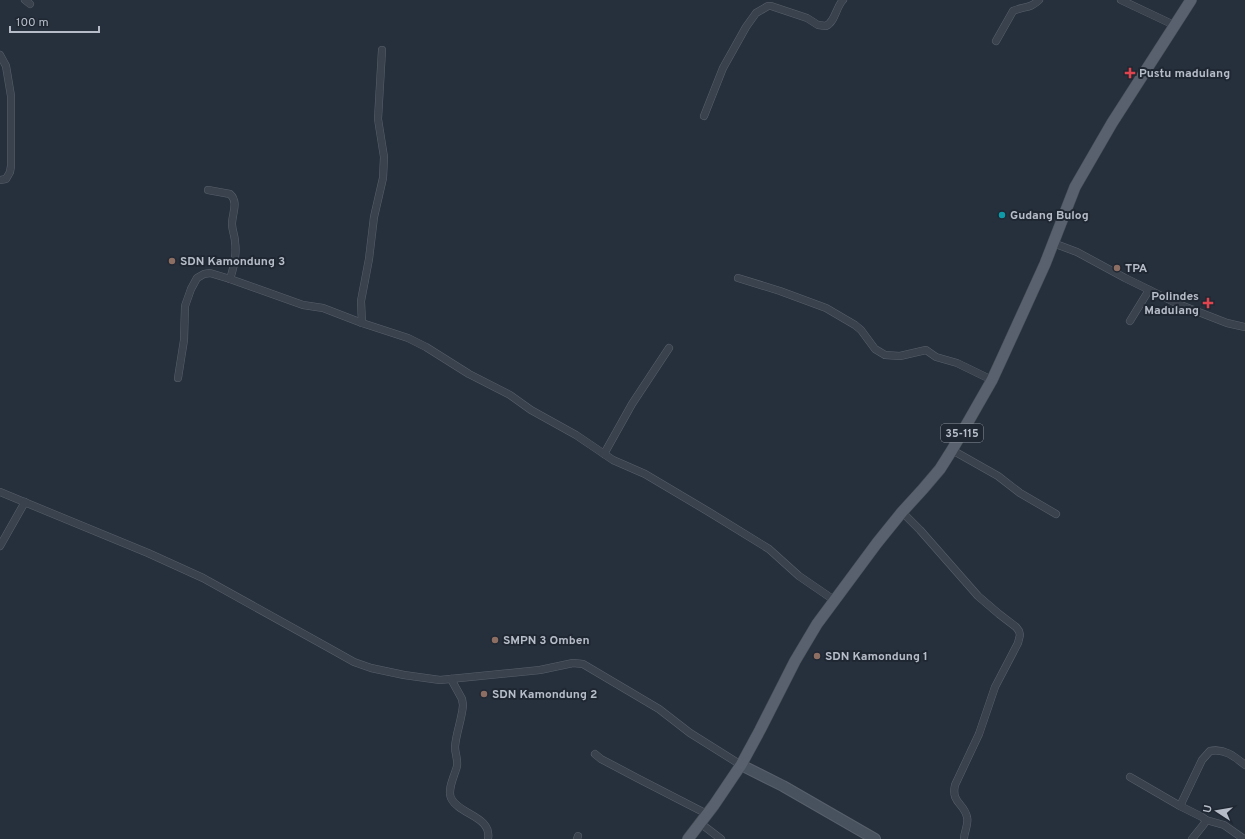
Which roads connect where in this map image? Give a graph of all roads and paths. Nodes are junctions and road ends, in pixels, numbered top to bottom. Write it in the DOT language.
graph roads {
  1 [pos="843,0"];
  2 [pos="1039,0"];
  3 [pos="1121,0"];
  4 [pos="1191,0"];
  5 [pos="1174,25"];
  6 [pos="996,41"];
  7 [pos="382,50"];
  8 [pos="0,55"];
  9 [pos="704,116"];
  10 [pos="0,180"];
  11 [pos="208,190"];
  12 [pos="1053,243"];
  13 [pos="738,278"];
  14 [pos="230,279"];
  15 [pos="1149,290"];
  16 [pos="1130,321"];
  17 [pos="362,323"];
  18 [pos="1245,326"];
  19 [pos="669,348"];
  20 [pos="178,378"];
  21 [pos="992,380"];
  22 [pos="952,450"];
  23 [pos="604,454"];
  24 [pos="0,492"];
  25 [pos="25,502"];
  26 [pos="902,512"];
  27 [pos="1056,514"];
  28 [pos="0,546"];
  29 [pos="834,600"];
  30 [pos="451,679"];
  31 [pos="595,754"];
  32 [pos="741,765"];
  33 [pos="1245,765"];
  34 [pos="1130,777"];
  35 [pos="1180,806"];
  36 [pos="704,818"];
  37 [pos="1206,820"];
  38 [pos="488,839"];
  39 [pos="688,839"];
  40 [pos="721,839"];
  41 [pos="876,839"];
  42 [pos="964,839"];
  43 [pos="1192,839"];
  44 [pos="1244,839"];
  1 -- 9 [label="street"];
  2 -- 6 [label="street"];
  3 -- 5 [label="street"];
  4 -- 5 [label="main road, 35-115"];
  5 -- 12 [label="main road, 35-115"];
  7 -- 17 [label="street"];
  8 -- 10 [label="street"];
  11 -- 14 [label="street"];
  12 -- 15 [label="street"];
  12 -- 21 [label="main road, 35-115"];
  13 -- 21 [label="street"];
  14 -- 17 [label="street"];
  14 -- 20 [label="street"];
  15 -- 16 [label="street"];
  15 -- 18 [label="street"];
  17 -- 23 [label="street"];
  19 -- 23 [label="street"];
  21 -- 22 [label="main road, 35-115"];
  22 -- 26 [label="main road, 35-115"];
  22 -- 27 [label="street"];
  23 -- 29 [label="street"];
  24 -- 25 [label="street"];
  25 -- 28 [label="street"];
  25 -- 30 [label="street"];
  26 -- 29 [label="main road, 35-115"];
  26 -- 42 [label="street"];
  29 -- 32 [label="main road, 35-115"];
  30 -- 32 [label="street"];
  30 -- 38 [label="street"];
  31 -- 36 [label="street"];
  32 -- 36 [label="main road, 35-115"];
  32 -- 41 [label="street"];
  33 -- 35 [label="street"];
  34 -- 35 [label="street"];
  35 -- 37 [label="street"];
  36 -- 39 [label="main road, 35-115"];
  36 -- 40 [label="street"];
  37 -- 43 [label="street"];
  37 -- 44 [label="street"];
}
